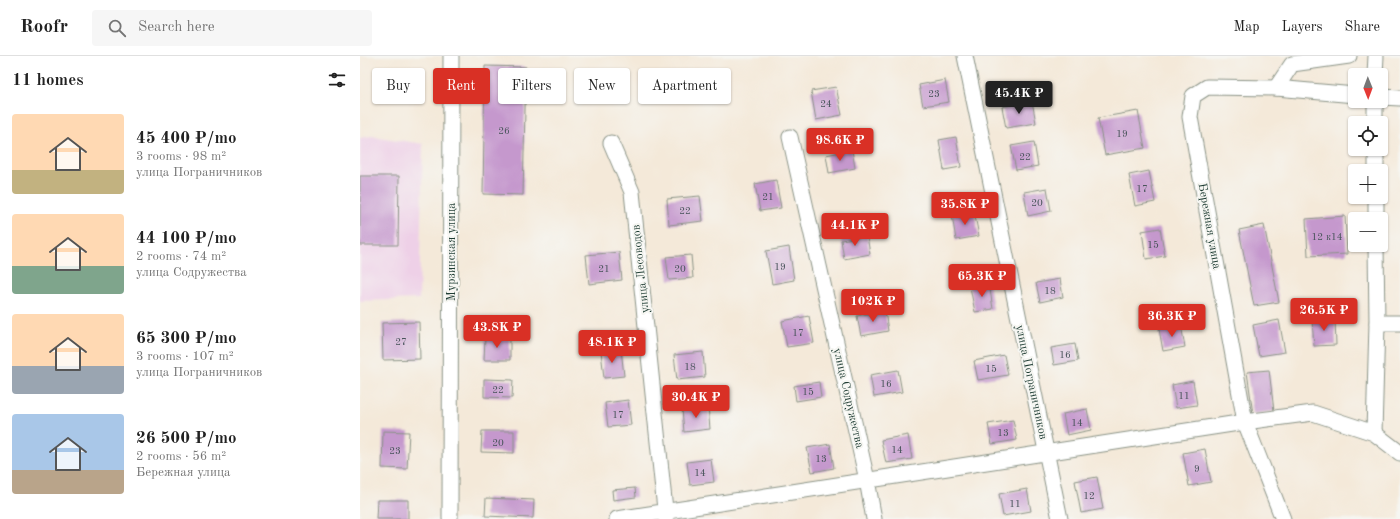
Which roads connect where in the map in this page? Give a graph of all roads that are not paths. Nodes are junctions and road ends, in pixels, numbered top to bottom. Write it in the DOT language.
graph roads {
  1 [pos="451,56"];
  2 [pos="965,56"];
  3 [pos="1349,56"];
  4 [pos="1376,56"];
  5 [pos="1376,68"];
  6 [pos="1276,88"];
  7 [pos="1348,94"];
  8 [pos="1388,97"];
  9 [pos="1400,98"];
  10 [pos="790,137"];
  11 [pos="611,143"];
  12 [pos="1376,252"];
  13 [pos="1377,323"];
  14 [pos="1400,323"];
  15 [pos="1246,422"];
  16 [pos="1374,433"];
  17 [pos="1046,452"];
  18 [pos="1400,453"];
  19 [pos="867,480"];
  20 [pos="666,515"];
  21 [pos="450,519"];
  22 [pos="617,519"];
  23 [pos="874,519"];
  24 [pos="1060,519"];
  25 [pos="1283,519"];
  1 -- 21 [label="street, Мурзинская улица"];
  2 -- 17 [label="street, улица Пограничников"];
  3 -- 6 [label="street"];
  4 -- 5 [label="street"];
  6 -- 7 [label="street, Бережная улица"];
  6 -- 15 [label="street, Бережная улица"];
  8 -- 9 [label="street"];
  10 -- 19 [label="street, улица Содружества"];
  11 -- 20 [label="street, улица Лесоводов"];
  12 -- 13 [label="street"];
  13 -- 14 [label="street"];
  13 -- 16 [label="street"];
  15 -- 16 [label="street"];
  15 -- 17 [label="street"];
  15 -- 25 [label="street, Бережная улица"];
  16 -- 18 [label="street"];
  17 -- 19 [label="street"];
  17 -- 24 [label="street, улица Пограничников"];
  19 -- 20 [label="street"];
  19 -- 23 [label="street, улица Содружества"];
  20 -- 22 [label="street"];
}
